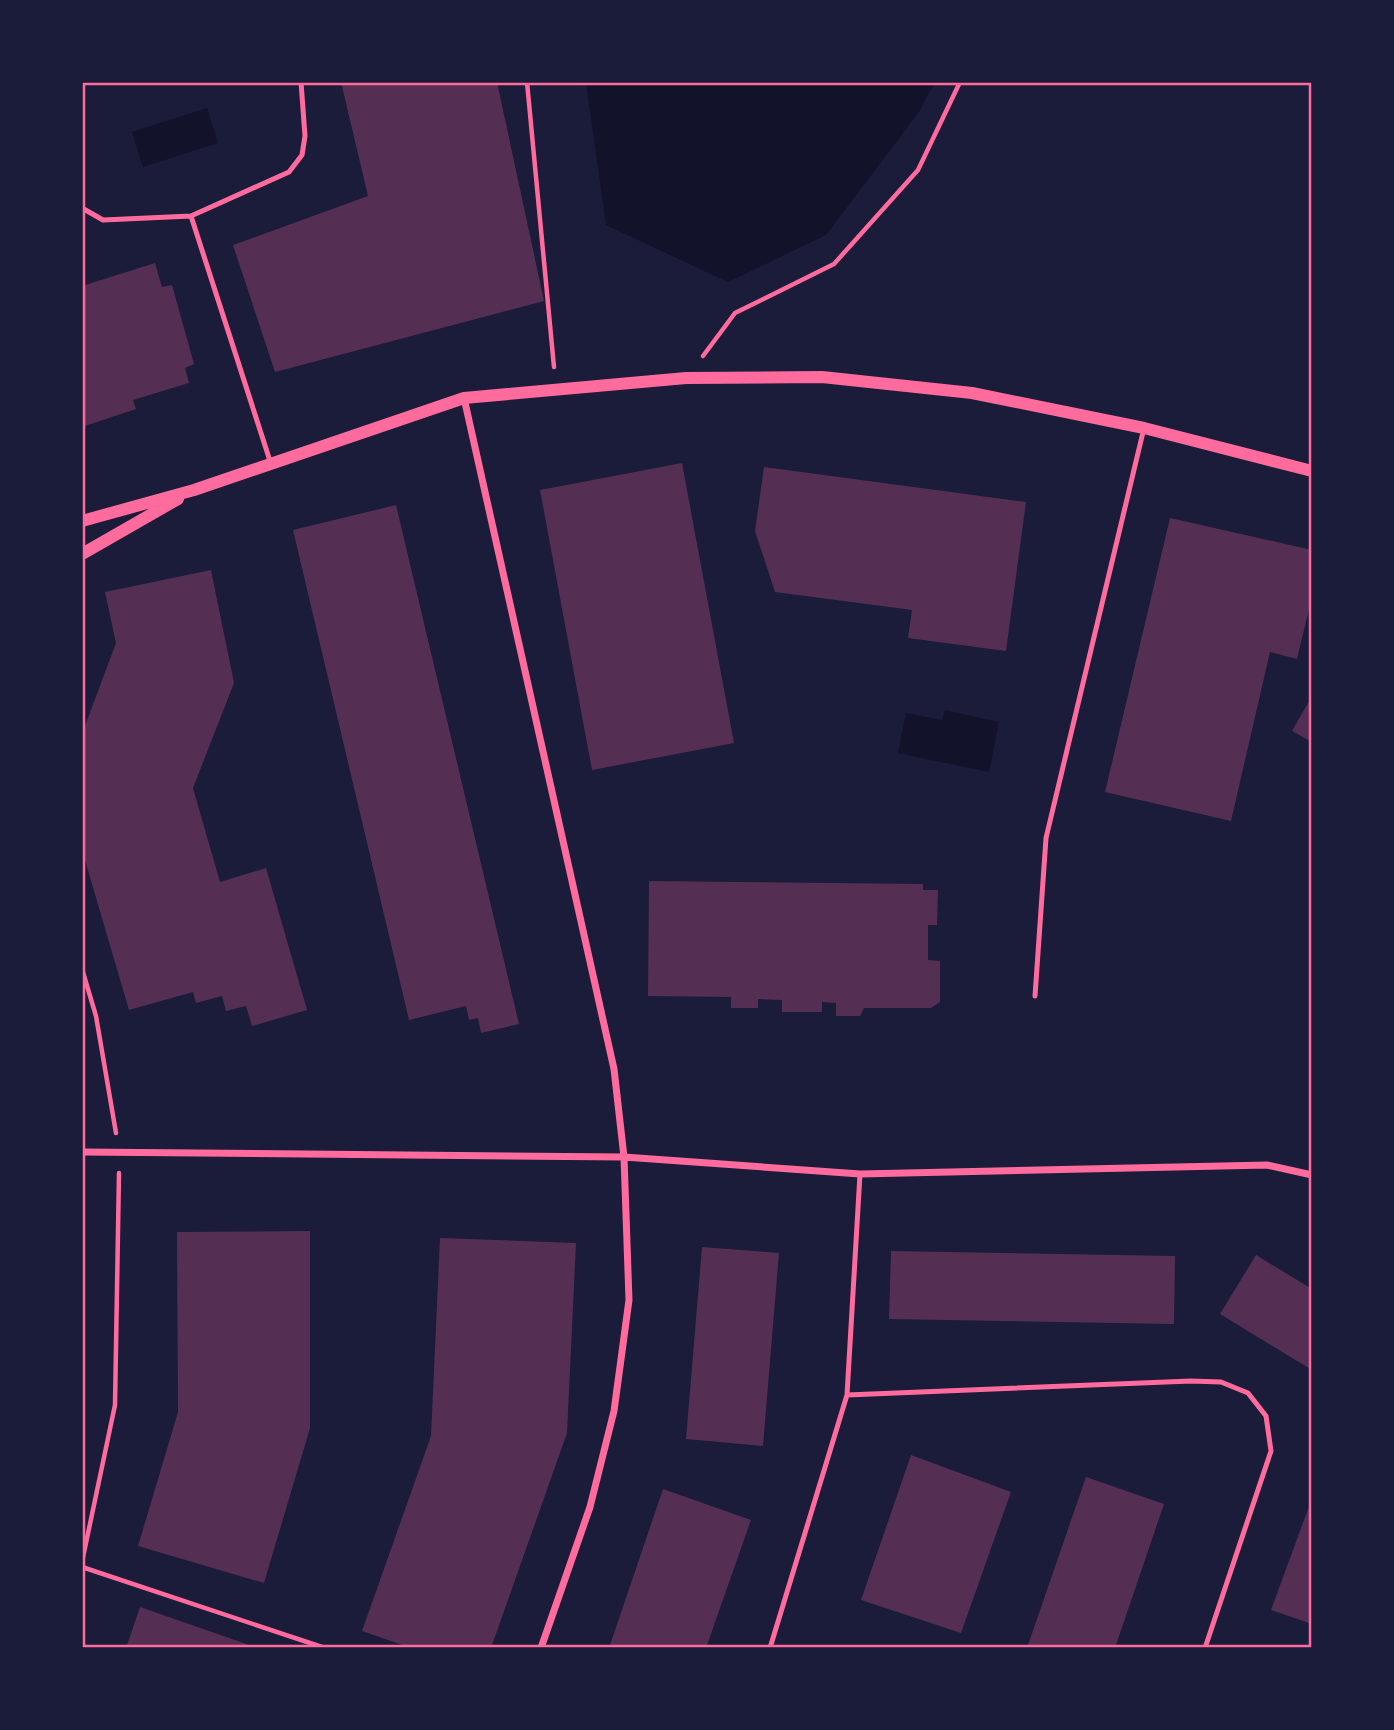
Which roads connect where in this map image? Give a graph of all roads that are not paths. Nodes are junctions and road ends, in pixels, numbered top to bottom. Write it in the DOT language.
graph roads {
  1 [pos="301,82"];
  2 [pos="82,208"];
  3 [pos="191,216"];
  4 [pos="464,398"];
  5 [pos="1144,428"];
  6 [pos="271,464"];
  7 [pos="1312,471"];
  8 [pos="194,491"];
  9 [pos="82,521"];
  10 [pos="82,554"];
  11 [pos="1035,996"];
  12 [pos="82,1152"];
  13 [pos="624,1157"];
  14 [pos="860,1174"];
  15 [pos="1312,1175"];
  16 [pos="847,1395"];
  17 [pos="541,1648"];
  18 [pos="770,1648"];
  19 [pos="1205,1648"];
  1 -- 3 [label="lane"];
  2 -- 3 [label="lane"];
  3 -- 6 [label="lane"];
  4 -- 5 [label="street"];
  4 -- 6 [label="street"];
  4 -- 13 [label="street"];
  5 -- 7 [label="street"];
  5 -- 11 [label="lane"];
  6 -- 8 [label="street"];
  8 -- 9 [label="street"];
  8 -- 10 [label="street"];
  12 -- 13 [label="street"];
  13 -- 14 [label="street"];
  13 -- 17 [label="street"];
  14 -- 15 [label="street"];
  14 -- 16 [label="lane"];
  16 -- 18 [label="lane"];
  16 -- 19 [label="lane"];
}
